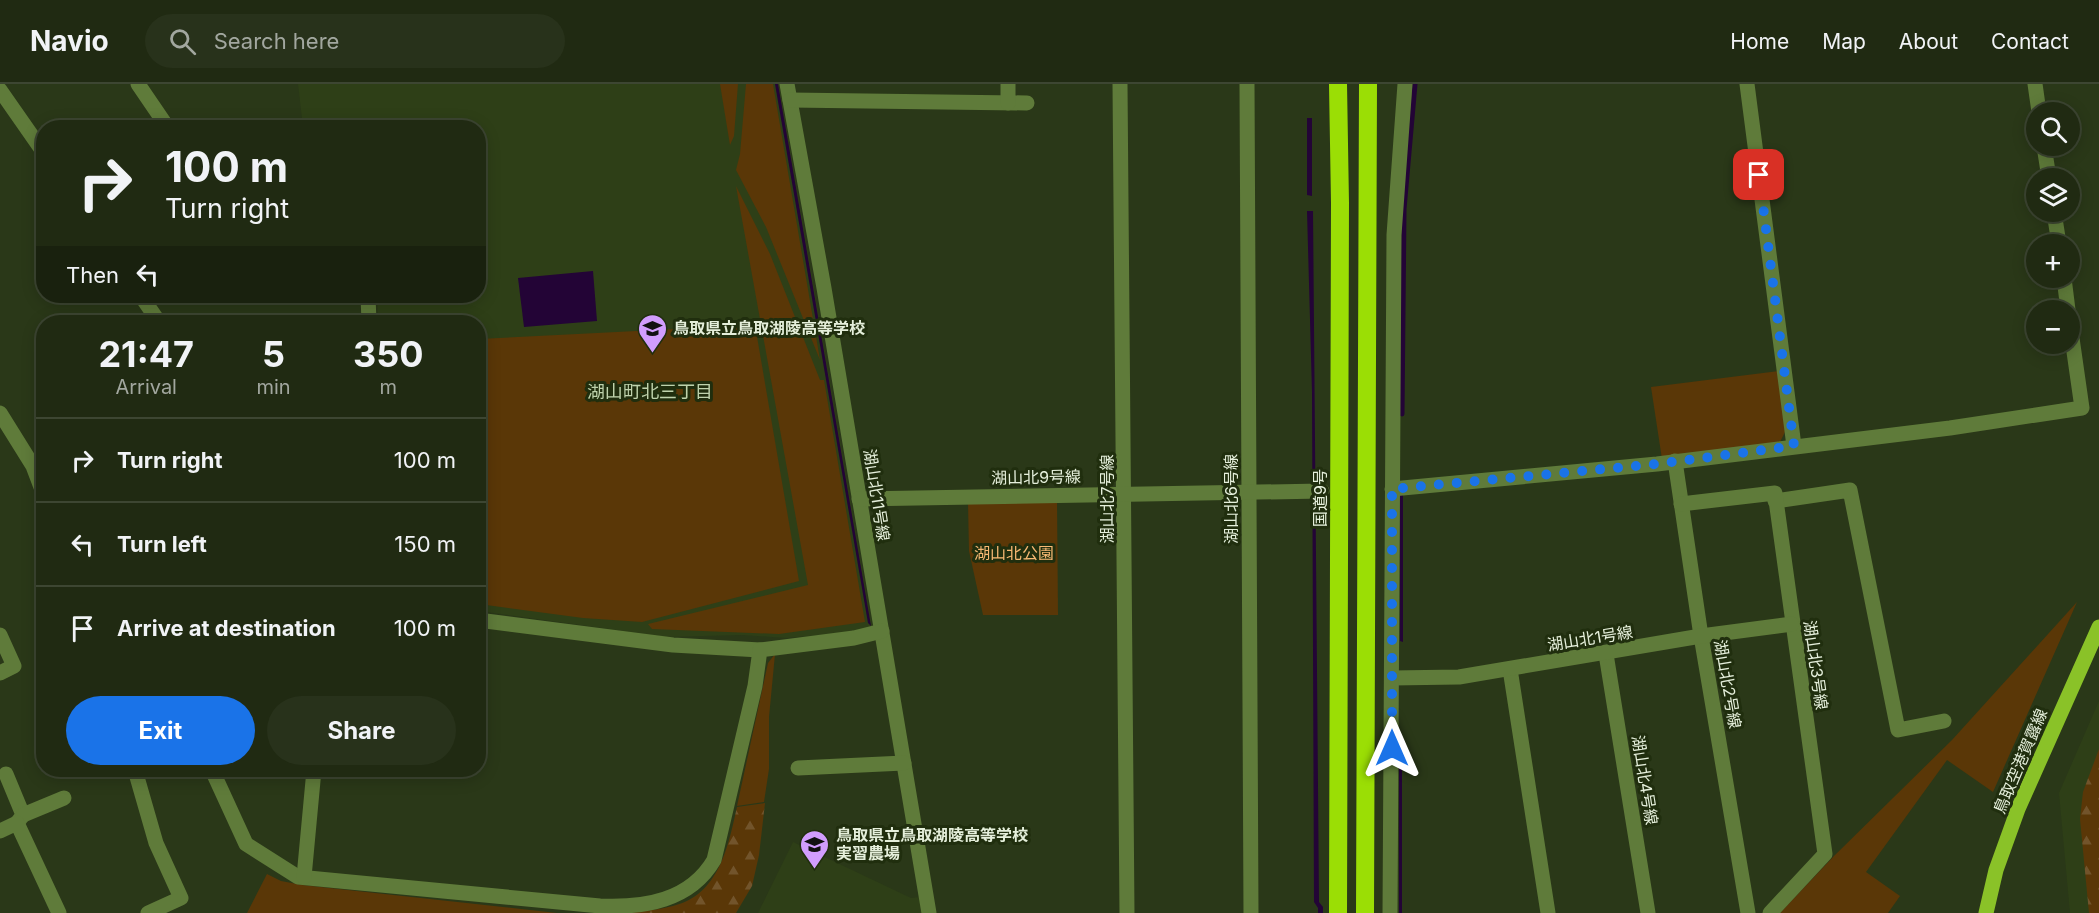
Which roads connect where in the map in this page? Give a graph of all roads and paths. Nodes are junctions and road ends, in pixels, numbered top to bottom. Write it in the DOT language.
graph roads {
  1 [pos="138,84"];
  2 [pos="787,84"];
  3 [pos="1008,84"];
  4 [pos="1120,84"];
  5 [pos="1247,84"];
  6 [pos="1338,84"];
  7 [pos="1368,84"];
  8 [pos="1405,84"];
  9 [pos="1747,84"];
  10 [pos="2035,84"];
  11 [pos="0,90"];
  12 [pos="790,100"];
  13 [pos="2038,102"];
  14 [pos="1008,103"];
  15 [pos="1028,103"];
  16 [pos="163,120"];
  17 [pos="36,142"];
  18 [pos="2074,354"];
  19 [pos="0,413"];
  20 [pos="1794,446"];
  21 [pos="1676,461"];
  22 [pos="36,474"];
  23 [pos="1392,489"];
  24 [pos="1322,491"];
  25 [pos="1249,493"];
  26 [pos="1125,494"];
  27 [pos="859,499"];
  28 [pos="1775,501"];
  29 [pos="1682,504"];
  30 [pos="486,621"];
  31 [pos="1792,624"];
  32 [pos="2099,627"];
  33 [pos="882,631"];
  34 [pos="0,635"];
  35 [pos="1701,636"];
  36 [pos="760,650"];
  37 [pos="1606,654"];
  38 [pos="1510,669"];
  39 [pos="0,673"];
  40 [pos="1392,678"];
  41 [pos="1944,721"];
  42 [pos="904,763"];
  43 [pos="798,768"];
  44 [pos="6,774"];
  45 [pos="137,777"];
  46 [pos="215,777"];
  47 [pos="313,777"];
  48 [pos="64,798"];
  49 [pos="20,819"];
  50 [pos="0,831"];
  51 [pos="304,877"];
  52 [pos="59,913"];
  53 [pos="148,913"];
  54 [pos="929,913"];
  55 [pos="1127,913"];
  56 [pos="1251,913"];
  57 [pos="1338,913"];
  58 [pos="1365,913"];
  59 [pos="1390,913"];
  60 [pos="1548,913"];
  61 [pos="1648,913"];
  62 [pos="1748,913"];
  63 [pos="1770,913"];
  64 [pos="1986,913"];
  1 -- 16 [label="street"];
  2 -- 12 [label="street, 湖山北11号線"];
  3 -- 14 [label="street"];
  4 -- 26 [label="street, 湖山北7号線"];
  5 -- 25 [label="street, 湖山北6号線"];
  6 -- 57 [label="highway, 国道9号"];
  7 -- 58 [label="highway"];
  8 -- 23 [label="street"];
  9 -- 20 [label="street"];
  10 -- 13 [label="street"];
  11 -- 17 [label="street"];
  12 -- 14 [label="street"];
  12 -- 27 [label="street, 湖山北11号線"];
  14 -- 15 [label="street"];
  18 -- 20 [label="street"];
  19 -- 22 [label="street"];
  20 -- 21 [label="street"];
  21 -- 23 [label="street"];
  21 -- 29 [label="street, 湖山北2号線"];
  23 -- 40 [label="street"];
  24 -- 25 [label="street, 湖山北9号線"];
  25 -- 26 [label="street, 湖山北9号線"];
  25 -- 56 [label="street, 湖山北6号線"];
  26 -- 27 [label="street, 湖山北9号線"];
  26 -- 55 [label="street, 湖山北7号線"];
  27 -- 33 [label="street, 湖山北11号線"];
  28 -- 29 [label="street"];
  28 -- 31 [label="street, 湖山北3号線"];
  28 -- 41 [label="street"];
  29 -- 35 [label="street, 湖山北2号線"];
  30 -- 36 [label="street"];
  31 -- 35 [label="street, 湖山北1号線"];
  31 -- 63 [label="street, 湖山北3号線"];
  32 -- 64 [label="main road, 鳥取空港賀露線"];
  33 -- 36 [label="street"];
  33 -- 42 [label="street, 湖山北11号線"];
  34 -- 39 [label="street"];
  35 -- 37 [label="street, 湖山北1号線"];
  35 -- 62 [label="street, 湖山北2号線"];
  36 -- 51 [label="street"];
  37 -- 38 [label="street, 湖山北1号線"];
  37 -- 61 [label="street, 湖山北4号線"];
  38 -- 40 [label="street, 湖山北1号線"];
  38 -- 60 [label="street"];
  40 -- 59 [label="street"];
  42 -- 43 [label="street"];
  42 -- 54 [label="street, 湖山北11号線"];
  44 -- 49 [label="street"];
  45 -- 53 [label="street"];
  46 -- 51 [label="street"];
  47 -- 51 [label="street"];
  48 -- 49 [label="street"];
  49 -- 50 [label="street"];
  49 -- 52 [label="street"];
}
